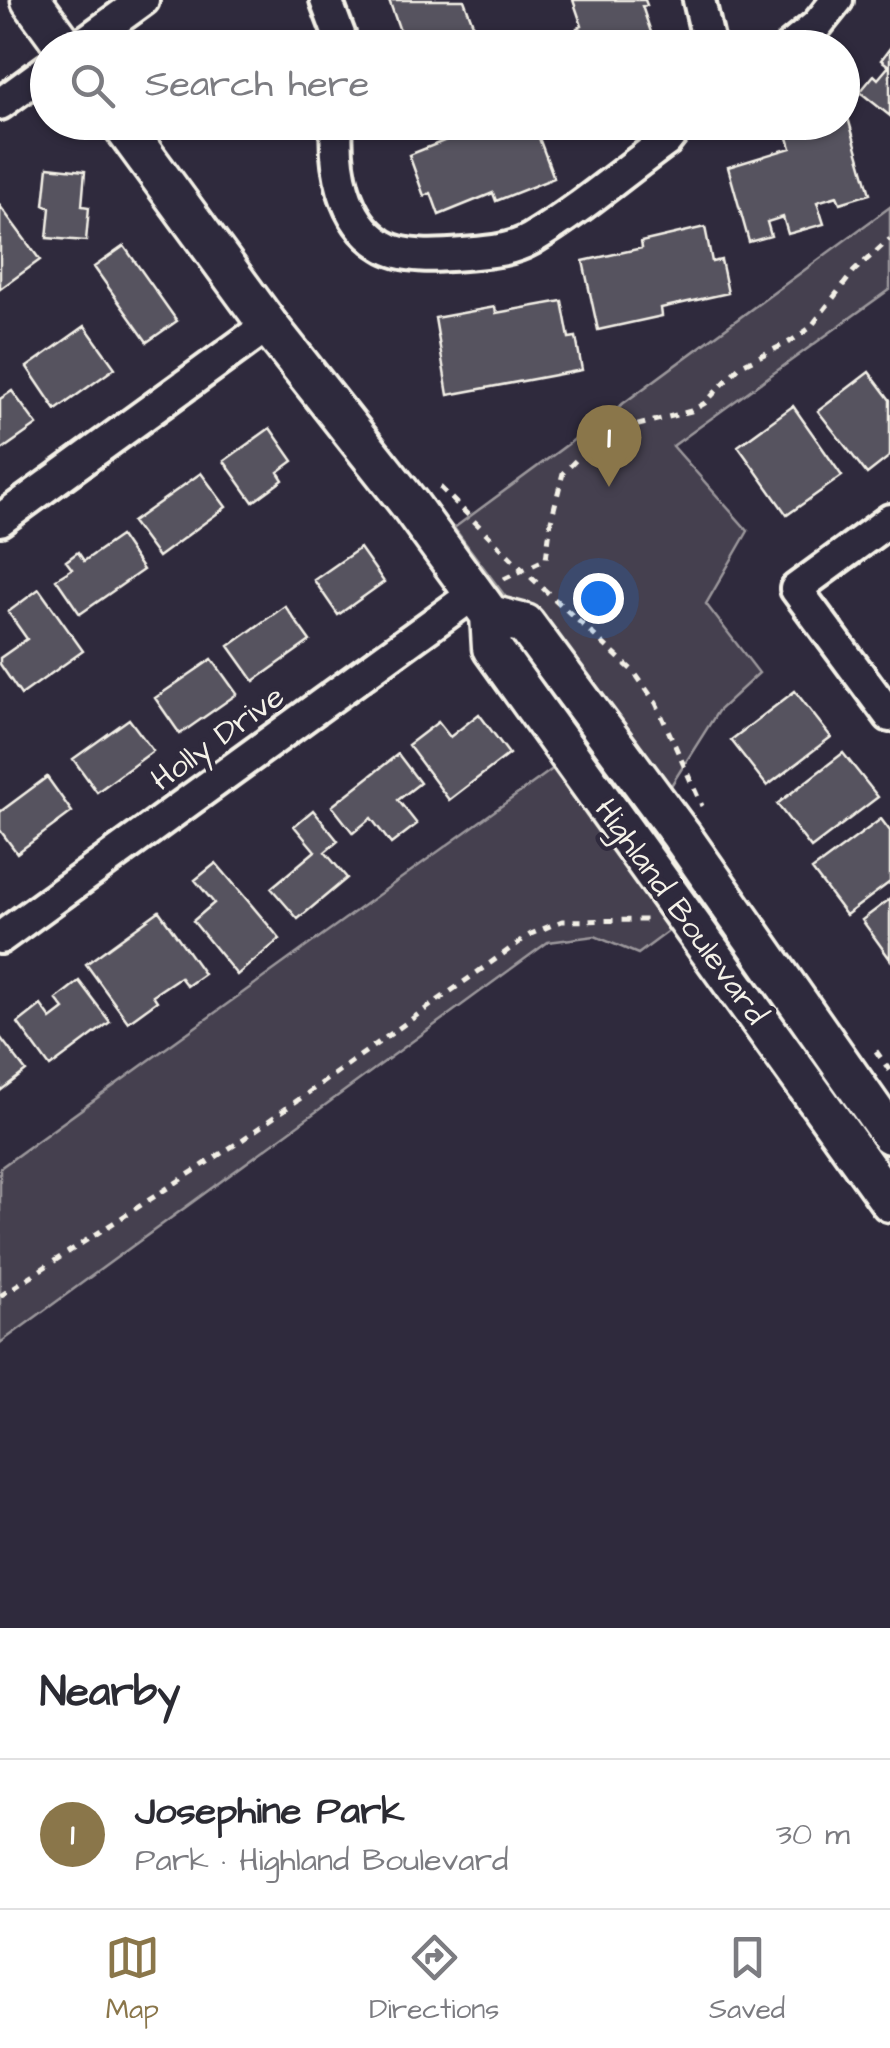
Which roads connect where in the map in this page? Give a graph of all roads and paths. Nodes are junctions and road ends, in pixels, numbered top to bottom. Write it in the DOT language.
graph roads {
  1 [pos="32,0"];
  2 [pos="143,0"];
  3 [pos="326,0"];
  4 [pos="699,0"];
  5 [pos="837,0"];
  6 [pos="53,30"];
  7 [pos="102,30"];
  8 [pos="337,30"];
  9 [pos="706,30"];
  10 [pos="811,30"];
  11 [pos="30,82"];
  12 [pos="0,104"];
  13 [pos="133,140"];
  14 [pos="336,140"];
  15 [pos="667,140"];
  16 [pos="890,240"];
  17 [pos="268,325"];
  18 [pos="0,520"];
  19 [pos="890,520"];
  20 [pos="483,604"];
  21 [pos="890,716"];
  22 [pos="686,918"];
  23 [pos="0,938"];
  24 [pos="890,1134"];
  25 [pos="890,1202"];
  26 [pos="0,1296"];
  1 -- 6 [label="main road"];
  2 -- 7 [label="street"];
  3 -- 8 [label="street"];
  4 -- 9 [label="street"];
  5 -- 10 [label="street"];
  11 -- 12 [label="street"];
  13 -- 17 [label="main road, Highland Boulevard"];
  14 -- 15 [label="street"];
  16 -- 20 [label="path"];
  17 -- 18 [label="street"];
  17 -- 20 [label="main road, Highland Boulevard"];
  19 -- 21 [label="street"];
  20 -- 22 [label="main road, Highland Boulevard"];
  20 -- 23 [label="street, Holly Drive"];
  20 -- 24 [label="main road, Highland Boulevard"];
  22 -- 25 [label="main road, Highland Boulevard"];
  22 -- 26 [label="path"];
}
